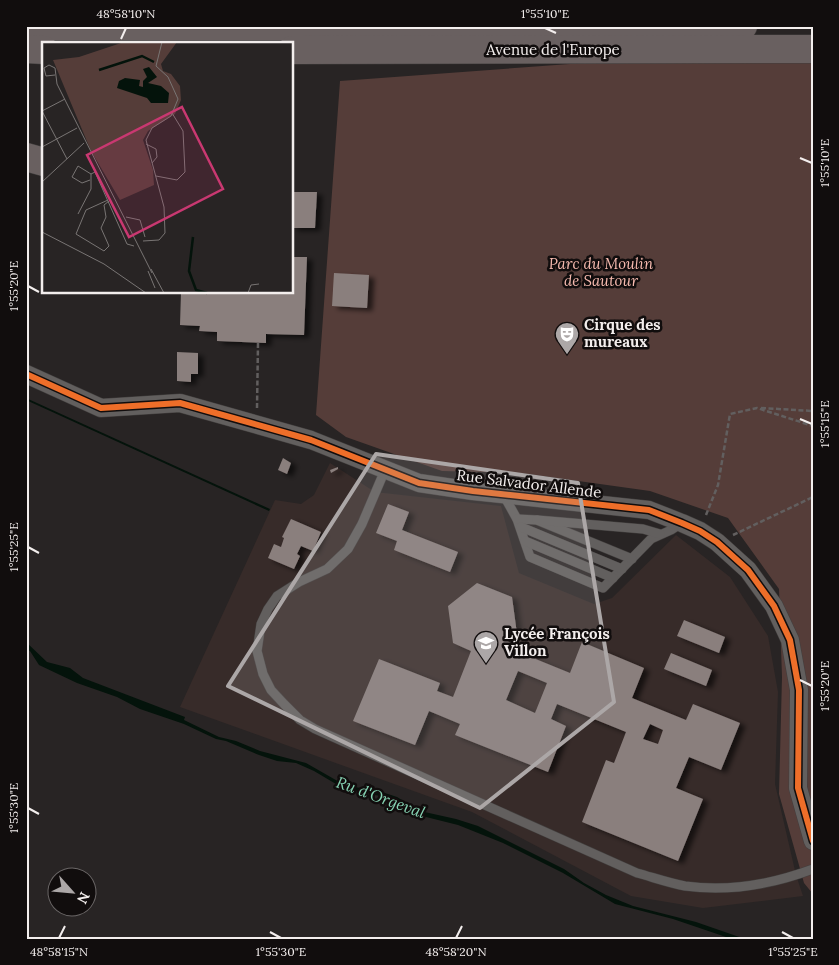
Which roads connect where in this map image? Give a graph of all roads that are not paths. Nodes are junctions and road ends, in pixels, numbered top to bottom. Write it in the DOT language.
graph roads {
  1 [pos="28,26"];
  2 [pos="735,26"];
  3 [pos="743,26"];
  4 [pos="113,27"];
  5 [pos="813,49"];
  6 [pos="26,50"];
  7 [pos="42,50"];
  8 [pos="294,50"];
  9 [pos="26,157"];
  10 [pos="42,161"];
  11 [pos="26,374"];
  12 [pos="385,470"];
  13 [pos="503,494"];
  14 [pos="537,520"];
  15 [pos="682,522"];
  16 [pos="519,523"];
  17 [pos="660,534"];
  18 [pos="525,542"];
  19 [pos="632,559"];
  20 [pos="622,569"];
  21 [pos="613,578"];
  22 [pos="812,840"];
  23 [pos="813,869"];
  1 -- 4 [label="main road, Avenue de l'Europe"];
  2 -- 3 [label="main road, Avenue de l'Europe"];
  2 -- 4 [label="main road, Avenue de l'Europe"];
  5 -- 8 [label="main road, Avenue de l'Europe"];
  6 -- 7 [label="main road"];
  9 -- 10 [label="main road"];
  11 -- 12 [label="street, Rue Salvador Allende"];
  12 -- 13 [label="street, Rue Salvador Allende"];
  12 -- 23 [label="lane"];
  13 -- 15 [label="street, Rue Salvador Allende"];
  13 -- 16 [label="lane"];
  14 -- 16 [label="lane"];
  14 -- 17 [label="lane"];
  14 -- 19 [label="lane"];
  15 -- 17 [label="lane"];
  15 -- 22 [label="street, Rue Salvador Allende"];
  16 -- 18 [label="lane"];
  16 -- 20 [label="lane"];
  17 -- 19 [label="lane"];
  18 -- 21 [label="lane"];
  18 -- 21 [label="lane"];
  19 -- 20 [label="lane"];
  20 -- 21 [label="lane"];
}
